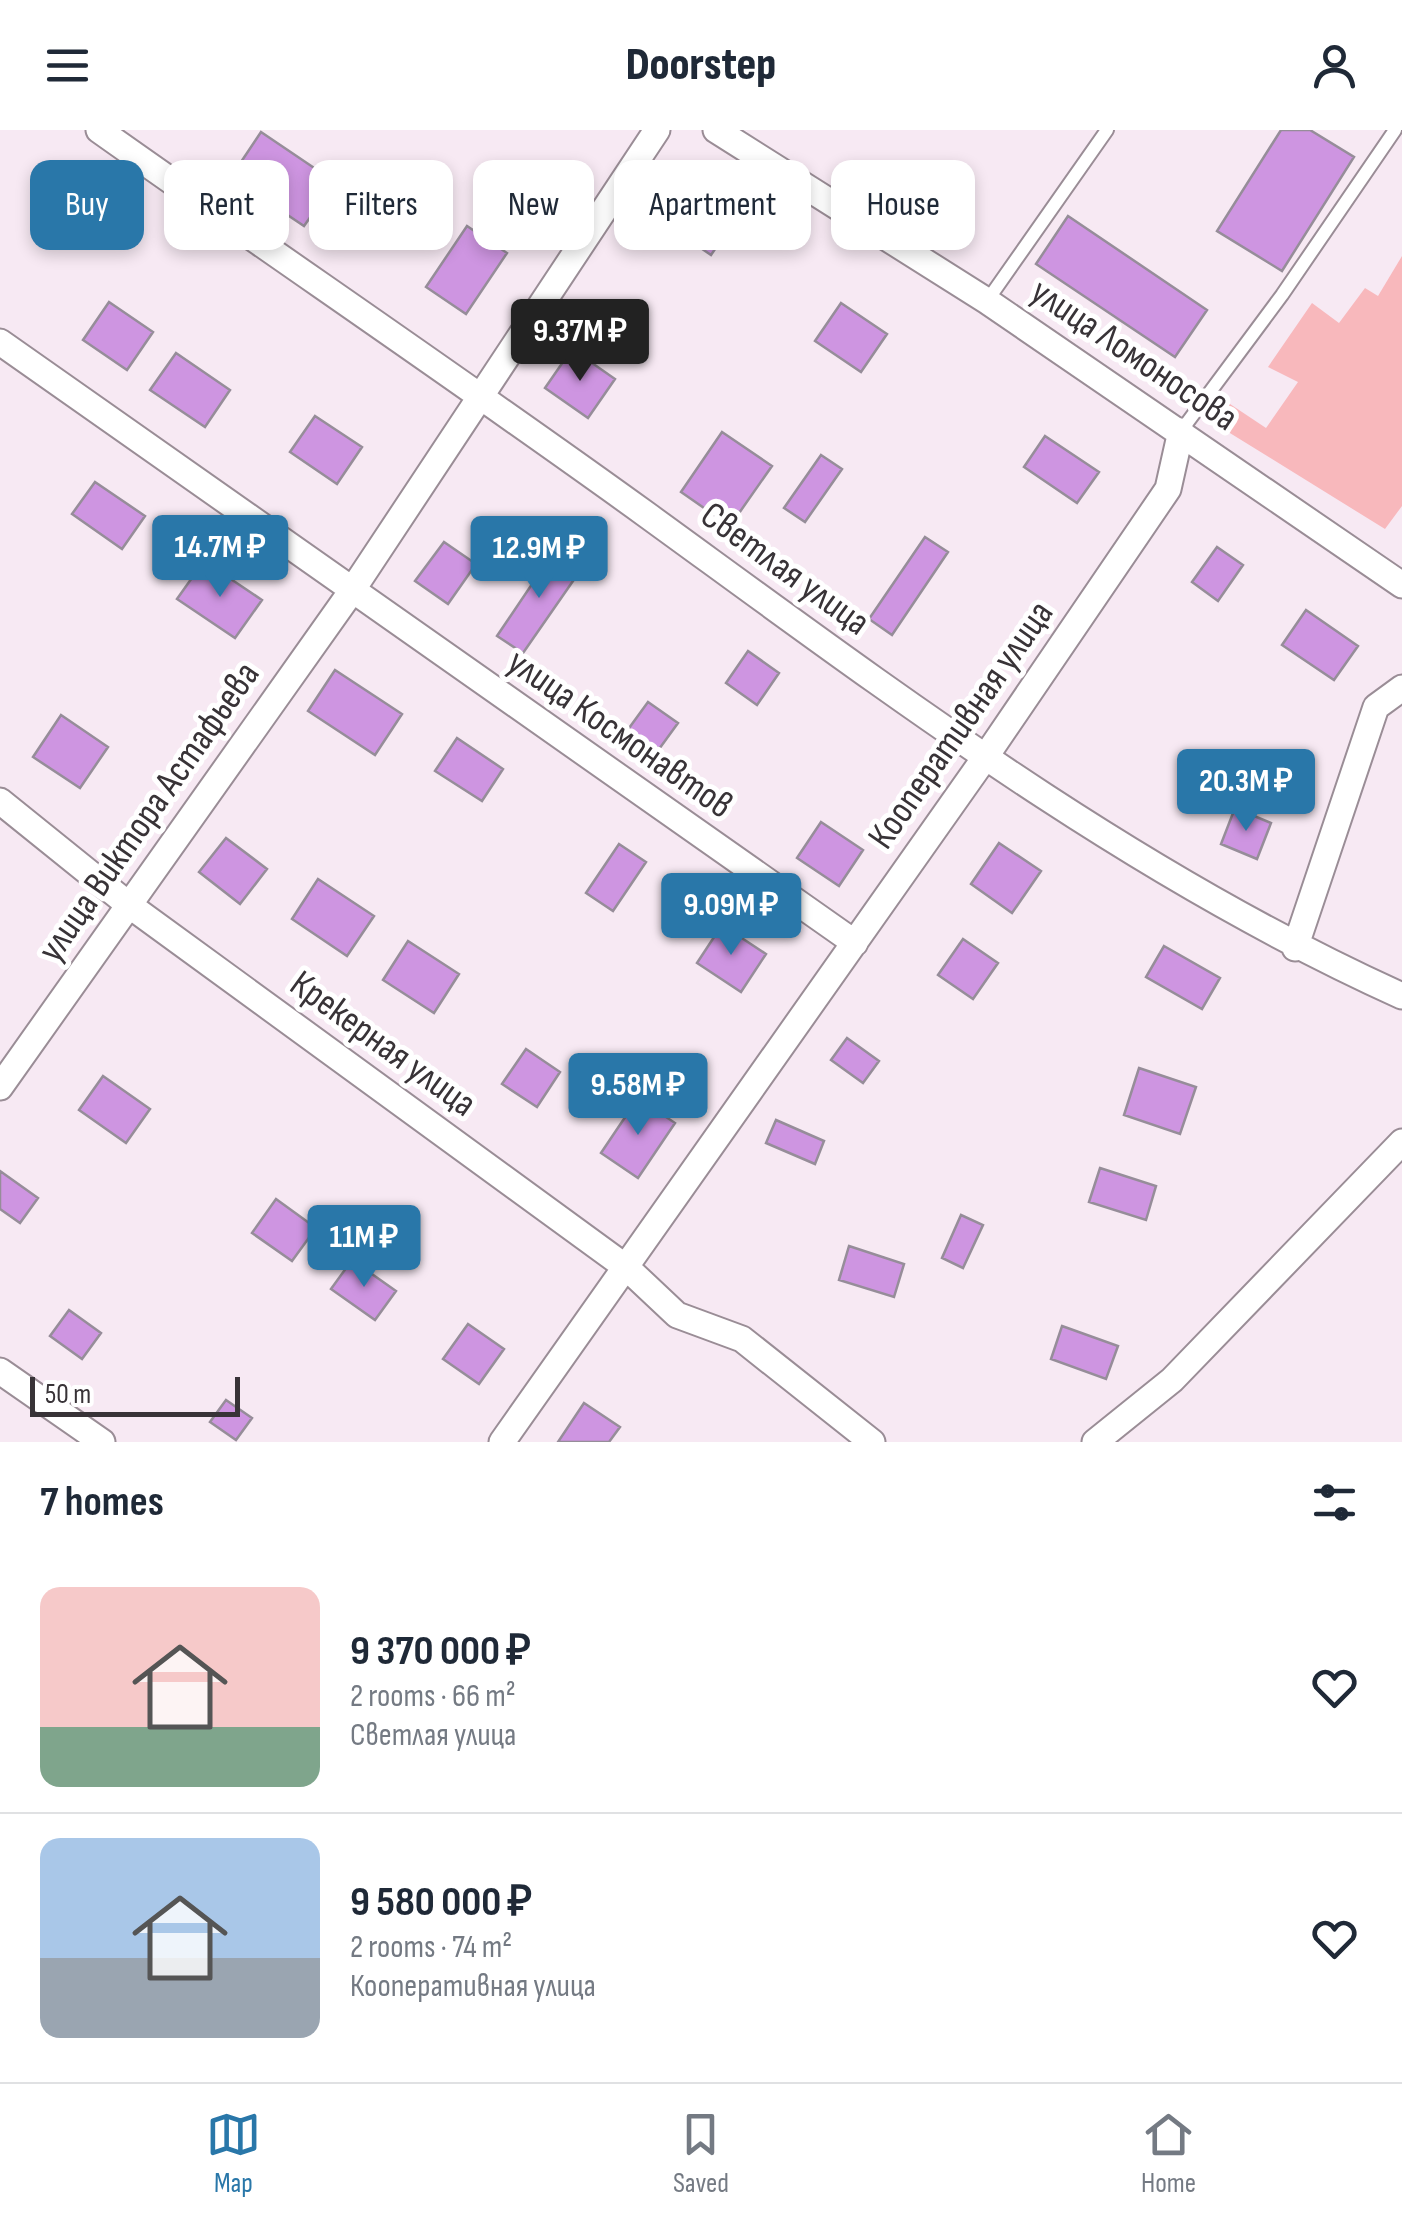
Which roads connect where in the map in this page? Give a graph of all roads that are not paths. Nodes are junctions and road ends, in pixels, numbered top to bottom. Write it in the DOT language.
graph roads {
  1 [pos="99,130"];
  2 [pos="657,130"];
  3 [pos="716,130"];
  4 [pos="1106,130"];
  5 [pos="1395,130"];
  6 [pos="986,301"];
  7 [pos="0,342"];
  8 [pos="483,396"];
  9 [pos="1181,430"];
  10 [pos="1402,585"];
  11 [pos="351,592"];
  12 [pos="1402,688"];
  13 [pos="984,759"];
  14 [pos="0,800"];
  15 [pos="129,905"];
  16 [pos="855,943"];
  17 [pos="1295,948"];
  18 [pos="1402,996"];
  19 [pos="0,1087"];
  20 [pos="1402,1142"];
  21 [pos="627,1268"];
  22 [pos="0,1371"];
  23 [pos="102,1442"];
  24 [pos="502,1442"];
  25 [pos="872,1442"];
  26 [pos="1095,1442"];
  1 -- 8 [label="street, Светлая улица"];
  2 -- 8 [label="street, улица Виктора Астафьева"];
  3 -- 6 [label="street, улица Ломоносова"];
  4 -- 6 [label="lane"];
  5 -- 9 [label="lane"];
  6 -- 9 [label="street, улица Ломоносова"];
  7 -- 11 [label="street, улица Космонавтов"];
  8 -- 11 [label="street, улица Виктора Астафьева"];
  8 -- 13 [label="street, Светлая улица"];
  9 -- 10 [label="street, улица Ломоносова"];
  9 -- 13 [label="street, Кооперативная улица"];
  11 -- 15 [label="street, улица Виктора Астафьева"];
  11 -- 16 [label="street, улица Космонавтов"];
  12 -- 17 [label="street"];
  13 -- 16 [label="street, Кооперативная улица"];
  13 -- 17 [label="street, Светлая улица"];
  14 -- 15 [label="street, Крекерная улица"];
  15 -- 19 [label="street, улица Виктора Астафьева"];
  15 -- 21 [label="street, Крекерная улица"];
  16 -- 21 [label="street, Кооперативная улица"];
  17 -- 18 [label="street, Светлая улица"];
  20 -- 26 [label="street"];
  21 -- 24 [label="street, Кооперативная улица"];
  21 -- 25 [label="street, Крекерная улица"];
  22 -- 23 [label="street"];
}
